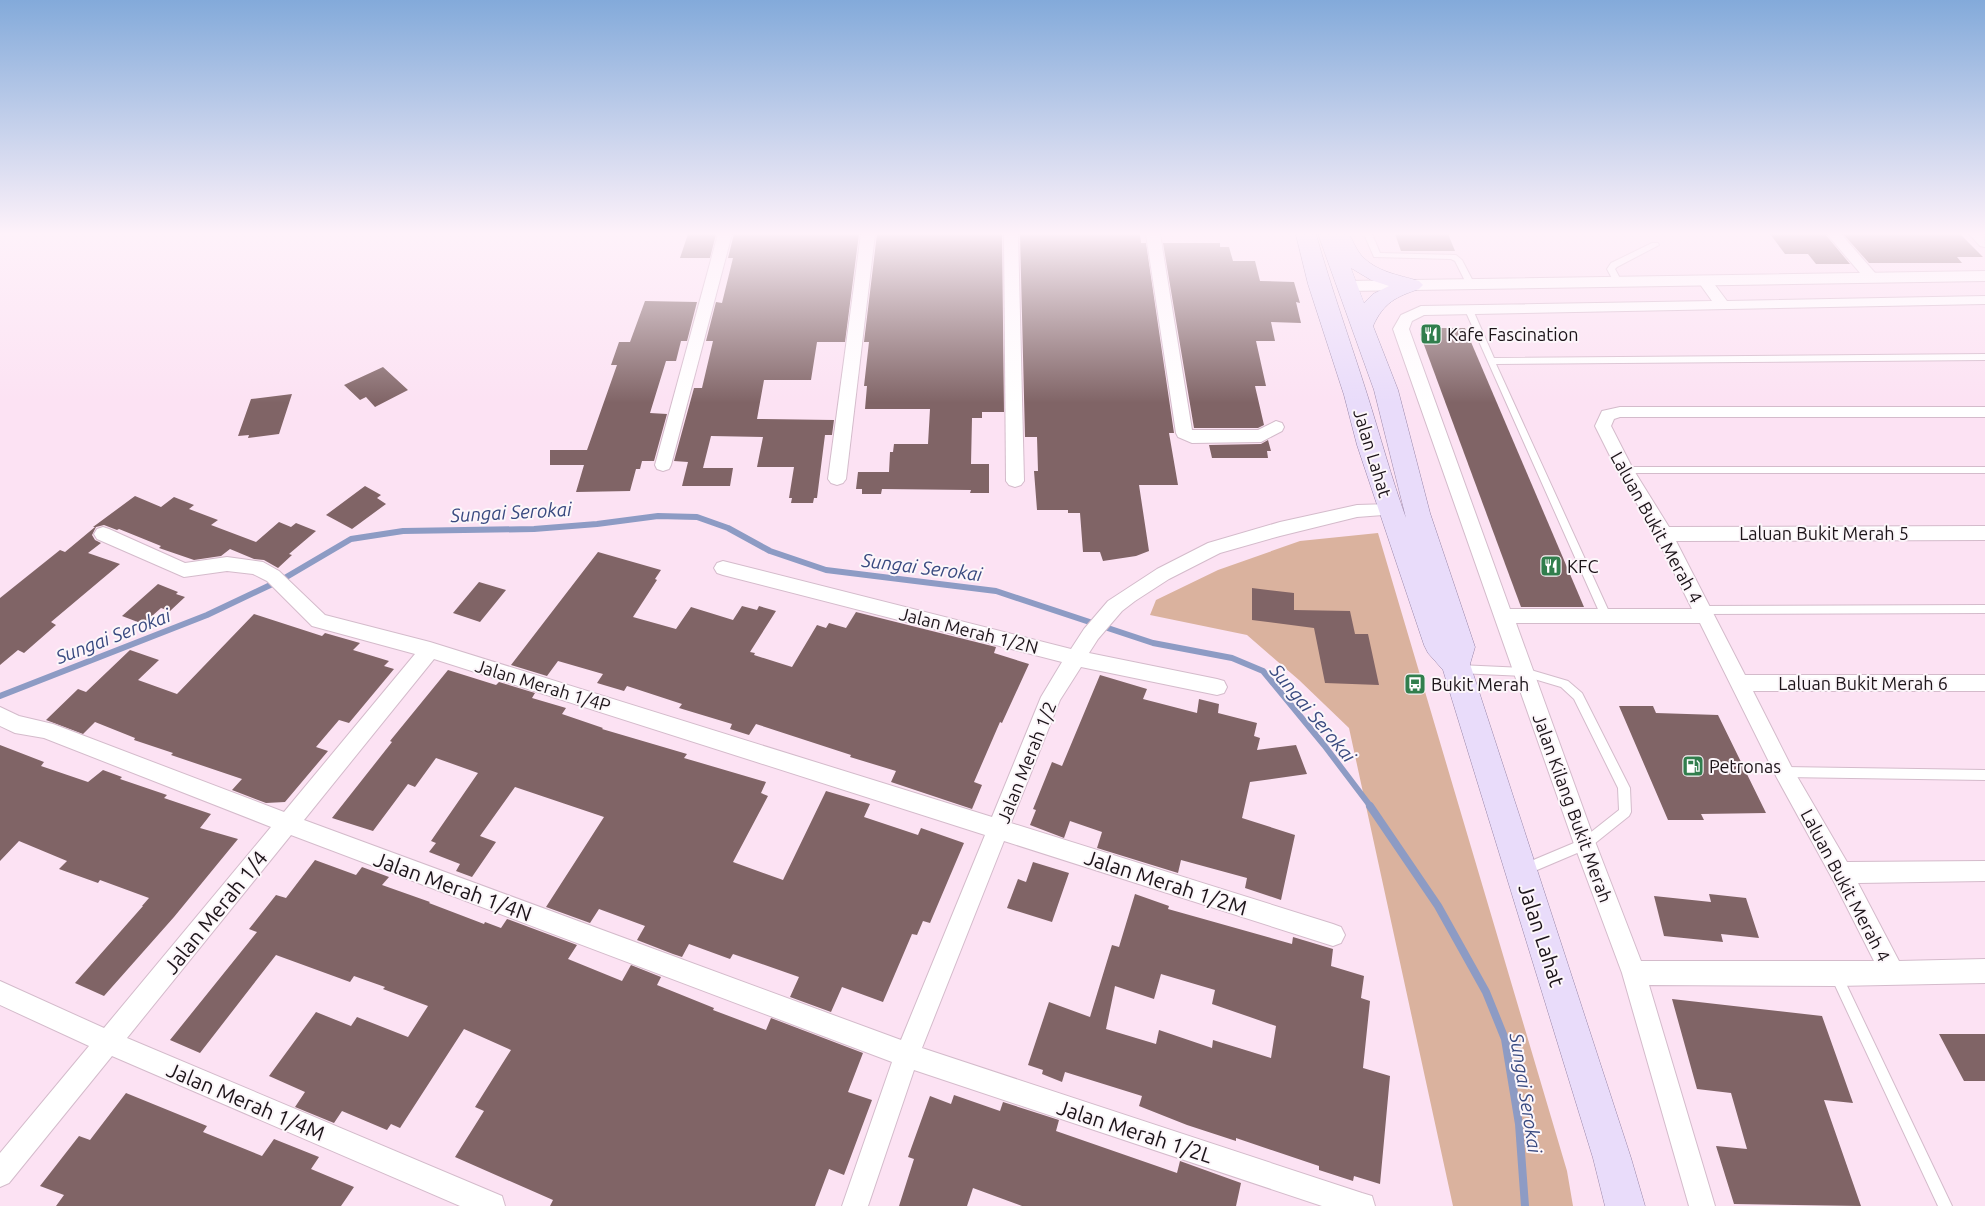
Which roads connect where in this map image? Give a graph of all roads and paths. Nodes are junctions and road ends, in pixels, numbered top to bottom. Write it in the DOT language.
graph roads {
  1 [pos="710,290"];
  2 [pos="861,290"];
  3 [pos="1012,290"];
  4 [pos="1162,290"];
  5 [pos="1321,290"];
  6 [pos="1342,290"];
  7 [pos="1349,290"];
  8 [pos="1394,290"];
  9 [pos="1712,290"];
  10 [pos="1985,300"];
  11 [pos="1724,305"];
  12 [pos="1469,310"];
  13 [pos="1362,326"];
  14 [pos="1985,357"];
  15 [pos="1491,361"];
  16 [pos="1386,390"];
  17 [pos="1356,395"];
  18 [pos="1985,412"];
  19 [pos="1276,427"];
  20 [pos="663,465"];
  21 [pos="1624,470"];
  22 [pos="1985,470"];
  23 [pos="837,479"];
  24 [pos="1015,481"];
  25 [pos="1390,510"];
  26 [pos="1985,533"];
  27 [pos="103,534"];
  28 [pos="1664,534"];
  29 [pos="723,568"];
  30 [pos="1985,609"];
  31 [pos="1704,613"];
  32 [pos="1504,616"];
  33 [pos="1606,616"];
  34 [pos="430,650"];
  35 [pos="1076,658"];
  36 [pos="1459,660"];
  37 [pos="1524,672"];
  38 [pos="1741,683"];
  39 [pos="1985,683"];
  40 [pos="1216,687"];
  41 [pos="0,716"];
  42 [pos="1784,772"];
  43 [pos="1985,775"];
  44 [pos="288,824"];
  45 [pos="1000,829"];
  46 [pos="1586,844"];
  47 [pos="1522,871"];
  48 [pos="1985,871"];
  49 [pos="1841,873"];
  50 [pos="1333,935"];
  51 [pos="1985,971"];
  52 [pos="1892,972"];
  53 [pos="1634,973"];
  54 [pos="1836,974"];
  55 [pos="0,993"];
  56 [pos="108,1042"];
  57 [pos="907,1055"];
  58 [pos="0,1174"];
  59 [pos="492,1206"];
  60 [pos="855,1206"];
  61 [pos="1362,1206"];
  62 [pos="1625,1206"];
  63 [pos="1702,1206"];
  64 [pos="1945,1206"];
  1 -- 20 [label="street"];
  2 -- 23 [label="street"];
  3 -- 24 [label="street"];
  4 -- 19 [label="street"];
  5 -- 17 [label="main road, Jalan Lahat"];
  6 -- 17 [label="main road"];
  7 -- 13 [label="main road, Jalan Lahat"];
  8 -- 13 [label="main road"];
  9 -- 11 [label="street"];
  10 -- 11 [label="street"];
  11 -- 12 [label="street"];
  12 -- 15 [label="lane"];
  12 -- 32 [label="street, Jalan Kilang Bukit Merah"];
  13 -- 16 [label="main road, Jalan Lahat"];
  14 -- 15 [label="lane"];
  15 -- 33 [label="lane"];
  16 -- 25 [label="main road"];
  16 -- 36 [label="main road, Jalan Lahat"];
  17 -- 25 [label="main road, Jalan Lahat"];
  18 -- 21 [label="street, Laluan Bukit Merah 4"];
  21 -- 22 [label="lane"];
  21 -- 28 [label="street, Laluan Bukit Merah 4"];
  25 -- 35 [label="street, Jalan Merah 1/2"];
  25 -- 36 [label="main road, Jalan Lahat"];
  26 -- 28 [label="street, Laluan Bukit Merah 5"];
  27 -- 34 [label="street, Jalan Merah 1/4P"];
  28 -- 31 [label="street, Laluan Bukit Merah 4"];
  29 -- 35 [label="street, Jalan Merah 1/2N"];
  30 -- 31 [label="lane"];
  31 -- 33 [label="street"];
  31 -- 38 [label="street, Laluan Bukit Merah 4"];
  32 -- 33 [label="street"];
  32 -- 37 [label="street, Jalan Kilang Bukit Merah"];
  34 -- 44 [label="street, Jalan Merah 1/4"];
  34 -- 45 [label="street, Jalan Merah 1/4P"];
  35 -- 40 [label="street, Jalan Merah 1/2N"];
  35 -- 45 [label="street, Jalan Merah 1/2"];
  36 -- 37 [label="lane"];
  36 -- 47 [label="main road, Jalan Lahat"];
  37 -- 46 [label="street, Jalan Kilang Bukit Merah"];
  37 -- 46 [label="lane"];
  38 -- 39 [label="street, Laluan Bukit Merah 6"];
  38 -- 42 [label="street, Laluan Bukit Merah 4"];
  41 -- 44 [label="street, Jalan Merah 1/4N"];
  42 -- 43 [label="lane"];
  42 -- 49 [label="street, Laluan Bukit Merah 4"];
  44 -- 56 [label="street, Jalan Merah 1/4"];
  44 -- 57 [label="street, Jalan Merah 1/4N"];
  45 -- 50 [label="street, Jalan Merah 1/2M"];
  45 -- 57 [label="street, Jalan Merah 1/2"];
  46 -- 47 [label="lane"];
  46 -- 53 [label="street, Jalan Kilang Bukit Merah"];
  47 -- 62 [label="main road, Jalan Lahat"];
  48 -- 49 [label="street"];
  49 -- 52 [label="street, Laluan Bukit Merah 4"];
  51 -- 52 [label="street"];
  52 -- 54 [label="street"];
  53 -- 54 [label="street"];
  53 -- 63 [label="street, Jalan Kilang Bukit Merah"];
  54 -- 64 [label="lane"];
  55 -- 56 [label="street, Jalan Merah 1/4M"];
  56 -- 58 [label="street, Jalan Merah 1/4"];
  56 -- 59 [label="street, Jalan Merah 1/4M"];
  57 -- 60 [label="street, Jalan Merah 1/2"];
  57 -- 61 [label="street, Jalan Merah 1/2L"];
}
